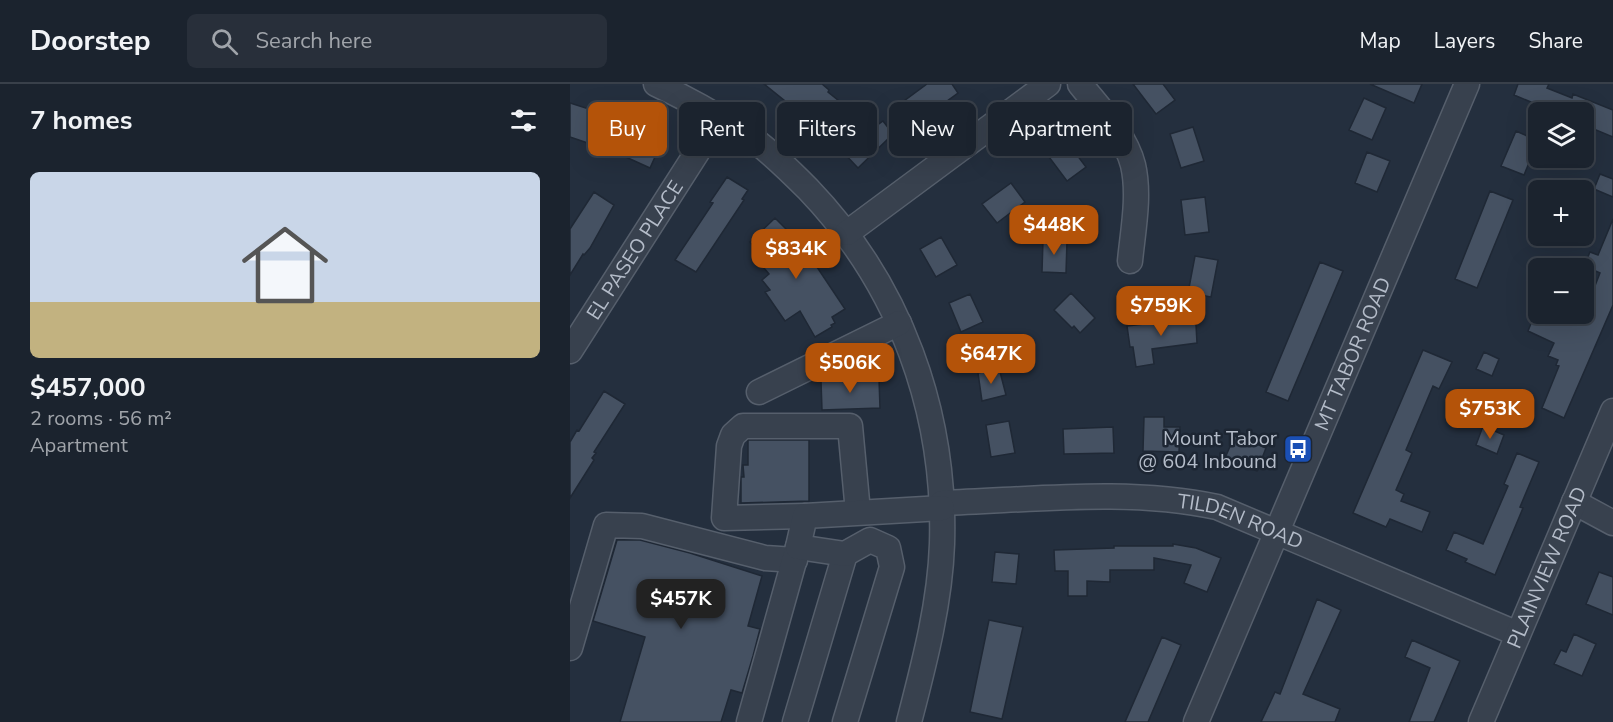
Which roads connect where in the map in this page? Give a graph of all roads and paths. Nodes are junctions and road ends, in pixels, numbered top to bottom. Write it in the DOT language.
graph roads {
  1 [pos="656,84"];
  2 [pos="1048,84"];
  3 [pos="1080,84"];
  4 [pos="1467,84"];
  5 [pos="690,102"];
  6 [pos="765,150"];
  7 [pos="696,156"];
  8 [pos="847,233"];
  9 [pos="1130,261"];
  10 [pos="899,323"];
  11 [pos="570,351"];
  12 [pos="759,393"];
  13 [pos="1613,411"];
  14 [pos="1574,502"];
  15 [pos="942,506"];
  16 [pos="858,512"];
  17 [pos="805,516"];
  18 [pos="1613,523"];
  19 [pos="1277,532"];
  20 [pos="796,554"];
  21 [pos="845,554"];
  22 [pos="1518,634"];
  23 [pos="570,648"];
  24 [pos="749,722"];
  25 [pos="795,722"];
  26 [pos="845,722"];
  27 [pos="909,722"];
  28 [pos="1196,722"];
  29 [pos="1481,722"];
  1 -- 5 [label="street"];
  2 -- 8 [label="street"];
  3 -- 9 [label="street"];
  4 -- 19 [label="street, MT TABOR ROAD"];
  6 -- 8 [label="street"];
  7 -- 11 [label="street, EL PASEO PLACE"];
  8 -- 10 [label="street"];
  10 -- 12 [label="street"];
  10 -- 15 [label="street"];
  13 -- 14 [label="street, PLAINVIEW ROAD"];
  14 -- 18 [label="street"];
  14 -- 22 [label="street, PLAINVIEW ROAD"];
  15 -- 16 [label="street, TILDEN ROAD"];
  15 -- 19 [label="street, TILDEN ROAD"];
  15 -- 27 [label="street"];
  16 -- 17 [label="street, TILDEN ROAD"];
  16 -- 17 [label="street, TILDEN ROAD"];
  17 -- 20 [label="street"];
  19 -- 22 [label="street, TILDEN ROAD"];
  19 -- 28 [label="street, MT TABOR ROAD"];
  20 -- 21 [label="street"];
  20 -- 23 [label="street"];
  20 -- 24 [label="street"];
  21 -- 25 [label="street"];
  21 -- 26 [label="street"];
  22 -- 29 [label="street, PLAINVIEW ROAD"];
}
